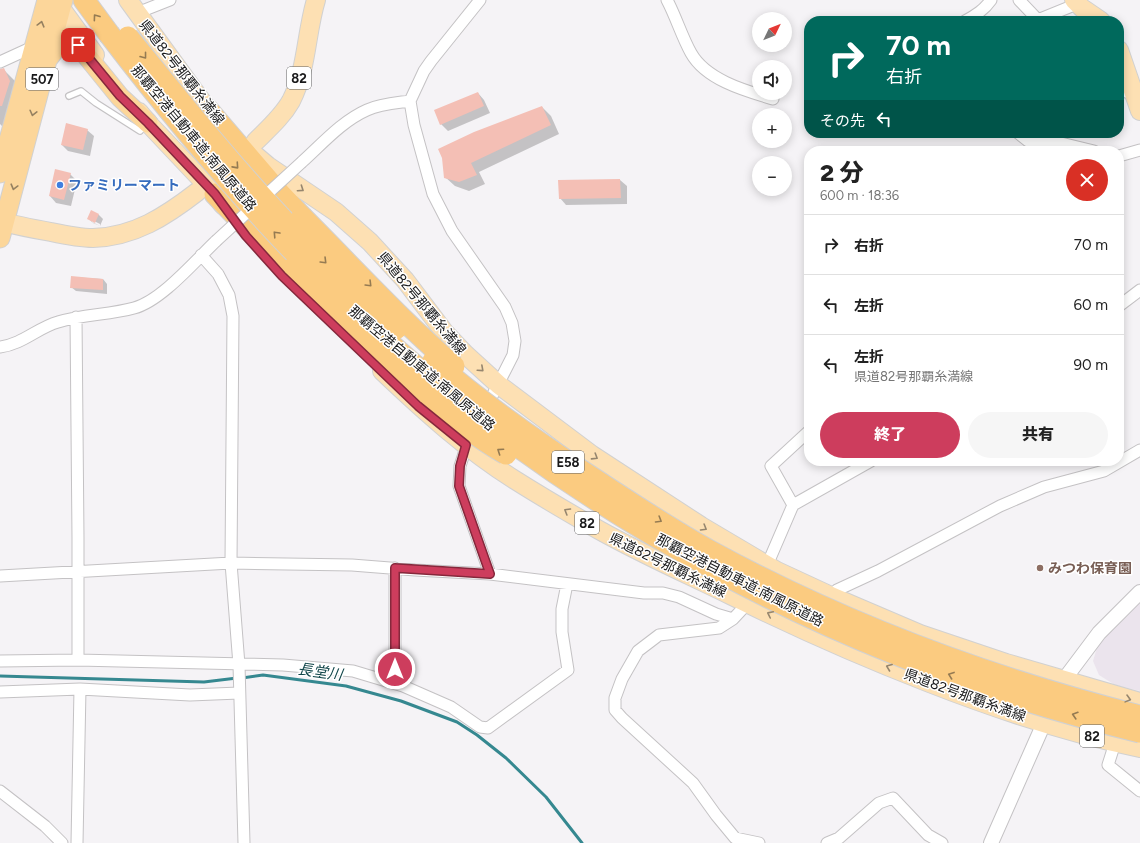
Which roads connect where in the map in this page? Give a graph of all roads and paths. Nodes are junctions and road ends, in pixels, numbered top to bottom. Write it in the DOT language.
graph roads {
  1 [pos="84,0"];
  2 [pos="101,0"];
  3 [pos="170,0"];
  4 [pos="316,0"];
  5 [pos="480,0"];
  6 [pos="667,0"];
  7 [pos="991,0"];
  8 [pos="1019,0"];
  9 [pos="56,2"];
  10 [pos="1081,3"];
  11 [pos="132,6"];
  12 [pos="974,16"];
  13 [pos="1033,16"];
  14 [pos="1047,16"];
  15 [pos="1095,16"];
  16 [pos="41,53"];
  17 [pos="0,62"];
  18 [pos="1124,78"];
  19 [pos="1126,89"];
  20 [pos="752,92"];
  21 [pos="69,96"];
  22 [pos="410,101"];
  23 [pos="208,110"];
  24 [pos="1140,111"];
  25 [pos="148,123"];
  26 [pos="1024,138"];
  27 [pos="255,142"];
  28 [pos="1073,146"];
  29 [pos="1140,150"];
  30 [pos="1124,155"];
  31 [pos="0,173"];
  32 [pos="206,193"];
  33 [pos="1,227"];
  34 [pos="202,255"];
  35 [pos="1140,290"];
  36 [pos="1124,302"];
  37 [pos="76,317"];
  38 [pos="0,347"];
  39 [pos="499,385"];
  40 [pos="804,435"];
  41 [pos="466,445"];
  42 [pos="1140,450"];
  43 [pos="1124,459"];
  44 [pos="862,466"];
  45 [pos="1113,466"];
  46 [pos="793,505"];
  47 [pos="635,515"];
  48 [pos="231,563"];
  49 [pos="767,565"];
  50 [pos="395,568"];
  51 [pos="78,572"];
  52 [pos="490,574"];
  53 [pos="0,576"];
  54 [pos="567,584"];
  55 [pos="1140,592"];
  56 [pos="831,596"];
  57 [pos="748,604"];
  58 [pos="733,619"];
  59 [pos="78,660"];
  60 [pos="0,661"];
  61 [pos="239,665"];
  62 [pos="1064,680"];
  63 [pos="395,683"];
  64 [pos="80,689"];
  65 [pos="0,692"];
  66 [pos="239,694"];
  67 [pos="1140,702"];
  68 [pos="1140,716"];
  69 [pos="1044,723"];
  70 [pos="1140,732"];
  71 [pos="1115,743"];
  72 [pos="1140,748"];
  73 [pos="0,791"];
  74 [pos="1140,791"];
  75 [pos="62,843"];
  76 [pos="76,843"];
  77 [pos="244,843"];
  78 [pos="759,843"];
  79 [pos="827,843"];
  80 [pos="942,843"];
  81 [pos="991,843"];
  47 -- 1 [label="highway, 那覇空港自動車道;南風原道路 / E58, one-way, bridge"];
  2 -- 47 [label="highway, 那覇空港自動車道;南風原道路 / E58, one-way, bridge"];
  3 -- 11 [label="street"];
  4 -- 27 [label="main road, 82"];
  5 -- 22 [label="street"];
  6 -- 20 [label="street"];
  7 -- 12 [label="street"];
  8 -- 13 [label="street"];
  9 -- 16 [label="highway, 507"];
  9 -- 25 [label="main road, 県道82号那覇糸満線 / 82"];
  10 -- 14 [label="street"];
  10 -- 15 [label="main road"];
  11 -- 23 [label="main road, 県道82号那覇糸満線"];
  16 -- 17 [label="street"];
  16 -- 25 [label="highway"];
  16 -- 31 [label="highway, 507"];
  16 -- 33 [label="highway, 507, one-way"];
  18 -- 19 [label="main road"];
  19 -- 24 [label="main road"];
  21 -- 25 [label="lane"];
  22 -- 34 [label="street, bridge"];
  22 -- 39 [label="street"];
  23 -- 39 [label="main road, 県道82号那覇糸満線, one-way"];
  23 -- 47 [label="highway, one-way, bridge"];
  25 -- 32 [label="main road, 県道82号那覇糸満線 / 82"];
  26 -- 28 [label="street"];
  29 -- 30 [label="street"];
  32 -- 33 [label="main road"];
  32 -- 41 [label="main road, 県道82号那覇糸満線 / 82"];
  47 -- 32 [label="highway, one-way, bridge"];
  34 -- 37 [label="street"];
  34 -- 48 [label="street"];
  35 -- 36 [label="street"];
  37 -- 38 [label="street"];
  37 -- 51 [label="street"];
  39 -- 41 [label="street"];
  39 -- 49 [label="main road, 県道82号那覇糸満線, one-way"];
  40 -- 46 [label="street"];
  41 -- 52 [label="street"];
  57 -- 41 [label="main road, 県道82号那覇糸満線 / 82, one-way"];
  42 -- 43 [label="street"];
  44 -- 46 [label="street"];
  45 -- 56 [label="street"];
  46 -- 49 [label="street"];
  47 -- 68 [label="highway, 那覇空港自動車道;南風原道路 / E58, one-way, bridge"];
  70 -- 47 [label="highway, 那覇空港自動車道;南風原道路 / E58, one-way, bridge"];
  48 -- 50 [label="street"];
  48 -- 51 [label="street"];
  48 -- 61 [label="street"];
  49 -- 56 [label="main road, 県道82号那覇糸満線"];
  49 -- 57 [label="street"];
  50 -- 52 [label="street"];
  50 -- 63 [label="street"];
  51 -- 53 [label="street"];
  51 -- 59 [label="street"];
  52 -- 54 [label="street"];
  54 -- 58 [label="street"];
  54 -- 63 [label="street"];
  55 -- 62 [label="street"];
  56 -- 62 [label="main road, 県道82号那覇糸満線"];
  57 -- 58 [label="street"];
  69 -- 57 [label="main road, 県道82号那覇糸満線 / 82, one-way"];
  58 -- 78 [label="street"];
  59 -- 60 [label="street"];
  59 -- 61 [label="street"];
  61 -- 63 [label="street"];
  61 -- 66 [label="street"];
  62 -- 67 [label="main road, 県道82号那覇糸満線, one-way"];
  62 -- 69 [label="street"];
  64 -- 65 [label="street"];
  64 -- 66 [label="street"];
  64 -- 76 [label="street"];
  66 -- 77 [label="street"];
  69 -- 71 [label="main road, 県道82号那覇糸満線 / 82"];
  69 -- 81 [label="street"];
  71 -- 72 [label="main road, 県道82号那覇糸満線 / 82"];
  71 -- 74 [label="street"];
  73 -- 75 [label="street"];
  79 -- 80 [label="street"];
}
